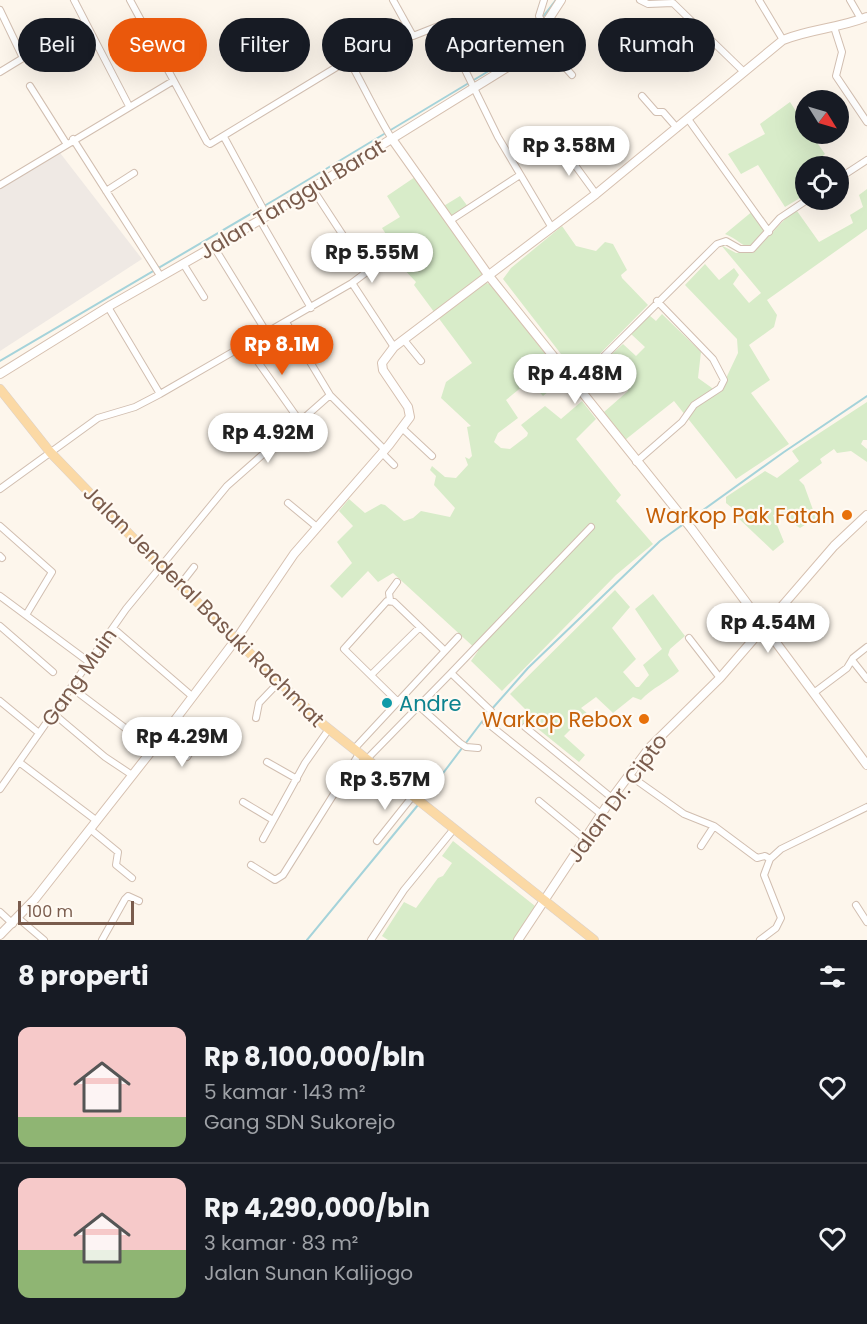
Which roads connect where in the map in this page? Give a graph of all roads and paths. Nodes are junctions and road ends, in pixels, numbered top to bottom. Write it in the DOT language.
graph roads {
  1 [pos="74,0"];
  2 [pos="130,0"];
  3 [pos="393,0"];
  4 [pos="544,0"];
  5 [pos="561,0"];
  6 [pos="640,0"];
  7 [pos="759,0"];
  8 [pos="850,0"];
  9 [pos="0,10"];
  10 [pos="402,18"];
  11 [pos="540,18"];
  12 [pos="548,18"];
  13 [pos="864,18"];
  14 [pos="834,27"];
  15 [pos="413,35"];
  16 [pos="783,40"];
  17 [pos="18,48"];
  18 [pos="18,61"];
  19 [pos="0,72"];
  20 [pos="330,72"];
  21 [pos="356,72"];
  22 [pos="495,72"];
  23 [pos="569,72"];
  24 [pos="744,72"];
  25 [pos="572,75"];
  26 [pos="173,81"];
  27 [pos="472,84"];
  28 [pos="30,86"];
  29 [pos="642,96"];
  30 [pos="129,106"];
  31 [pos="688,119"];
  32 [pos="867,122"];
  33 [pos="677,128"];
  34 [pos="224,137"];
  35 [pos="73,139"];
  36 [pos="392,139"];
  37 [pos="66,143"];
  38 [pos="561,146"];
  39 [pos="867,160"];
  40 [pos="849,172"];
  41 [pos="134,173"];
  42 [pos="520,175"];
  43 [pos="0,185"];
  44 [pos="312,188"];
  45 [pos="106,191"];
  46 [pos="596,194"];
  47 [pos="795,208"];
  48 [pos="264,216"];
  49 [pos="451,220"];
  50 [pos="552,228"];
  51 [pos="769,232"];
  52 [pos="214,247"];
  53 [pos="184,265"];
  54 [pos="376,265"];
  55 [pos="367,272"];
  56 [pos="159,273"];
  57 [pos="489,276"];
  58 [pos="352,283"];
  59 [pos="204,297"];
  60 [pos="657,301"];
  61 [pos="108,307"];
  62 [pos="311,308"];
  63 [pos="286,322"];
  64 [pos="267,333"];
  65 [pos="404,340"];
  66 [pos="246,345"];
  67 [pos="394,347"];
  68 [pos="421,361"];
  69 [pos="0,374"];
  70 [pos="576,384"];
  71 [pos="0,389"];
  72 [pos="160,394"];
  73 [pos="330,395"];
  74 [pos="299,420"];
  75 [pos="402,428"];
  76 [pos="50,452"];
  77 [pos="383,452"];
  78 [pos="432,456"];
  79 [pos="636,462"];
  80 [pos="394,465"];
  81 [pos="0,489"];
  82 [pos="288,503"];
  83 [pos="867,515"];
  84 [pos="0,526"];
  85 [pos="317,527"];
  86 [pos="591,527"];
  87 [pos="194,567"];
  88 [pos="162,568"];
  89 [pos="397,582"];
  90 [pos="180,585"];
  91 [pos="0,596"];
  92 [pos="390,600"];
  93 [pos="26,615"];
  94 [pos="0,626"];
  95 [pos="763,626"];
  96 [pos="420,627"];
  97 [pos="113,628"];
  98 [pos="237,638"];
  99 [pos="458,638"];
  100 [pos="689,638"];
  101 [pos="867,647"];
  102 [pos="445,651"];
  103 [pos="852,660"];
  104 [pos="89,662"];
  105 [pos="53,672"];
  106 [pos="451,673"];
  107 [pos="371,675"];
  108 [pos="720,678"];
  109 [pos="867,679"];
  110 [pos="280,681"];
  111 [pos="72,688"];
  112 [pos="815,692"];
  113 [pos="192,697"];
  114 [pos="0,701"];
  115 [pos="397,701"];
  116 [pos="420,707"];
  117 [pos="54,714"];
  118 [pos="256,718"];
  119 [pos="525,727"];
  120 [pos="329,729"];
  121 [pos="39,733"];
  122 [pos="161,738"];
  123 [pos="197,742"];
  124 [pos="153,748"];
  125 [pos="478,748"];
  126 [pos="360,754"];
  127 [pos="19,762"];
  128 [pos="267,762"];
  129 [pos="867,765"];
  130 [pos="132,775"];
  131 [pos="629,776"];
  132 [pos="297,778"];
  133 [pos="0,789"];
  134 [pos="413,798"];
  135 [pos="612,798"];
  136 [pos="539,801"];
  137 [pos="243,802"];
  138 [pos="867,807"];
  139 [pos="601,814"];
  140 [pos="273,820"];
  141 [pos="97,821"];
  142 [pos="714,826"];
  143 [pos="90,829"];
  144 [pos="453,830"];
  145 [pos="585,838"];
  146 [pos="263,839"];
  147 [pos="377,841"];
  148 [pos="701,846"];
  149 [pos="770,859"];
  150 [pos="251,865"];
  151 [pos="132,878"];
  152 [pos="139,901"];
  153 [pos="545,902"];
  154 [pos="856,905"];
  155 [pos="0,912"];
  156 [pos="15,921"];
  157 [pos="867,922"];
  158 [pos="0,935"];
  159 [pos="44,940"];
  160 [pos="102,940"];
  161 [pos="371,940"];
  162 [pos="518,940"];
  163 [pos="594,940"];
  164 [pos="760,940"];
  1 -- 30 [label="street"];
  2 -- 26 [label="street"];
  3 -- 10 [label="street"];
  4 -- 11 [label="street"];
  5 -- 12 [label="street, Jalan Tanggul Barat"];
  6 -- 24 [label="street"];
  7 -- 16 [label="street"];
  8 -- 13 [label="street"];
  9 -- 17 [label="street"];
  13 -- 14 [label="street"];
  14 -- 16 [label="street"];
  14 -- 32 [label="street"];
  15 -- 27 [label="street"];
  16 -- 24 [label="street"];
  18 -- 19 [label="street"];
  20 -- 34 [label="street"];
  21 -- 36 [label="street"];
  22 -- 27 [label="street, Jalan Tanggul Barat"];
  23 -- 25 [label="street"];
  24 -- 31 [label="street"];
  26 -- 30 [label="street"];
  26 -- 34 [label="street"];
  27 -- 36 [label="street, Jalan Tanggul Barat"];
  27 -- 42 [label="street"];
  28 -- 37 [label="street"];
  29 -- 33 [label="street"];
  30 -- 35 [label="street"];
  31 -- 33 [label="street"];
  31 -- 51 [label="street"];
  33 -- 46 [label="street"];
  34 -- 48 [label="street"];
  35 -- 37 [label="street"];
  35 -- 45 [label="street"];
  36 -- 44 [label="street, Jalan Tanggul Barat"];
  36 -- 49 [label="street"];
  37 -- 43 [label="street"];
  38 -- 46 [label="street"];
  39 -- 40 [label="street"];
  41 -- 45 [label="street"];
  42 -- 49 [label="street"];
  42 -- 50 [label="street"];
  44 -- 48 [label="street, Jalan Tanggul Barat"];
  44 -- 55 [label="street"];
  45 -- 56 [label="street"];
  46 -- 50 [label="street"];
  47 -- 51 [label="street"];
  48 -- 52 [label="street, Jalan Tanggul Barat"];
  48 -- 62 [label="street"];
  49 -- 57 [label="street"];
  50 -- 57 [label="street"];
  51 -- 60 [label="street"];
  52 -- 53 [label="street, Jalan Tanggul Barat"];
  52 -- 64 [label="street"];
  53 -- 56 [label="street, Jalan Tanggul Barat"];
  53 -- 59 [label="street"];
  54 -- 55 [label="street"];
  55 -- 58 [label="street"];
  56 -- 61 [label="street, Jalan Tanggul Barat"];
  57 -- 65 [label="street"];
  57 -- 70 [label="street"];
  58 -- 62 [label="street"];
  58 -- 67 [label="street"];
  60 -- 70 [label="street"];
  60 -- 79 [label="street"];
  61 -- 69 [label="street, Jalan Tanggul Barat"];
  61 -- 72 [label="street"];
  62 -- 63 [label="street"];
  63 -- 64 [label="street"];
  63 -- 73 [label="street"];
  64 -- 66 [label="street"];
  65 -- 67 [label="street"];
  65 -- 68 [label="street"];
  66 -- 72 [label="street"];
  66 -- 74 [label="street"];
  67 -- 75 [label="street"];
  70 -- 79 [label="street"];
  71 -- 76 [label="main road, Jalan Jenderal Basuki Rachmat"];
  72 -- 76 [label="street"];
  73 -- 74 [label="street, Gang Muin"];
  73 -- 77 [label="street"];
  74 -- 88 [label="street, Gang Muin"];
  75 -- 77 [label="street"];
  75 -- 78 [label="street"];
  76 -- 81 [label="street"];
  76 -- 88 [label="main road, Jalan Jenderal Basuki Rachmat"];
  77 -- 80 [label="street"];
  77 -- 85 [label="street"];
  79 -- 95 [label="street"];
  82 -- 85 [label="street"];
  83 -- 95 [label="street, Jalan Dr. Cipto"];
  84 -- 93 [label="street"];
  85 -- 98 [label="street"];
  86 -- 106 [label="street"];
  87 -- 90 [label="street"];
  88 -- 90 [label="main road, Jalan Jenderal Basuki Rachmat"];
  88 -- 97 [label="street, Gang Muin"];
  89 -- 92 [label="street"];
  90 -- 98 [label="main road, Jalan Jenderal Basuki Rachmat"];
  91 -- 93 [label="street"];
  92 -- 96 [label="street"];
  92 -- 107 [label="street"];
  93 -- 104 [label="street"];
  94 -- 105 [label="street"];
  95 -- 108 [label="street, Jalan Dr. Cipto"];
  95 -- 112 [label="street"];
  96 -- 102 [label="street"];
  96 -- 107 [label="street"];
  97 -- 104 [label="street, Gang Muin"];
  97 -- 113 [label="street"];
  98 -- 110 [label="main road, Jalan Jenderal Basuki Rachmat"];
  98 -- 113 [label="street"];
  99 -- 102 [label="street"];
  100 -- 108 [label="street"];
  101 -- 103 [label="street"];
  102 -- 115 [label="street"];
  103 -- 109 [label="street"];
  103 -- 112 [label="street"];
  104 -- 111 [label="street, Gang Muin"];
  106 -- 116 [label="street"];
  106 -- 139 [label="street"];
  107 -- 115 [label="street"];
  108 -- 131 [label="street, Jalan Dr. Cipto"];
  110 -- 118 [label="street"];
  110 -- 120 [label="main road, Jalan Jenderal Basuki Rachmat"];
  111 -- 117 [label="street, Gang Muin"];
  111 -- 124 [label="street"];
  112 -- 129 [label="street"];
  113 -- 122 [label="street"];
  114 -- 121 [label="street"];
  115 -- 126 [label="street"];
  116 -- 125 [label="street"];
  116 -- 126 [label="street"];
  117 -- 121 [label="street, Gang Muin"];
  117 -- 130 [label="street"];
  119 -- 135 [label="street"];
  120 -- 126 [label="main road, Jalan Jenderal Basuki Rachmat"];
  120 -- 132 [label="street"];
  121 -- 127 [label="street, Gang Muin"];
  122 -- 123 [label="street"];
  122 -- 124 [label="street"];
  124 -- 130 [label="street"];
  126 -- 134 [label="main road, Jalan Jenderal Basuki Rachmat"];
  126 -- 150 [label="street"];
  127 -- 133 [label="street, Gang Muin"];
  127 -- 141 [label="street"];
  128 -- 132 [label="street"];
  130 -- 141 [label="street"];
  131 -- 135 [label="street, Jalan Dr. Cipto"];
  131 -- 142 [label="street"];
  132 -- 140 [label="street"];
  134 -- 144 [label="main road, Jalan Jenderal Basuki Rachmat"];
  134 -- 147 [label="street"];
  135 -- 139 [label="street, Jalan Dr. Cipto"];
  136 -- 145 [label="street"];
  137 -- 140 [label="street"];
  138 -- 149 [label="street"];
  139 -- 145 [label="street, Jalan Dr. Cipto"];
  140 -- 146 [label="street"];
  141 -- 143 [label="street"];
  142 -- 148 [label="street"];
  142 -- 149 [label="street"];
  143 -- 151 [label="street"];
  143 -- 156 [label="street"];
  144 -- 153 [label="main road, Jalan Jenderal Basuki Rachmat"];
  144 -- 161 [label="street"];
  145 -- 153 [label="street, Jalan Dr. Cipto"];
  149 -- 164 [label="street"];
  152 -- 160 [label="street"];
  153 -- 162 [label="street, Jalan Dr. Cipto"];
  153 -- 163 [label="main road, Jalan Jenderal Basuki Rachmat"];
  154 -- 157 [label="street"];
  155 -- 156 [label="street"];
  156 -- 158 [label="street"];
  156 -- 159 [label="street"];
}
